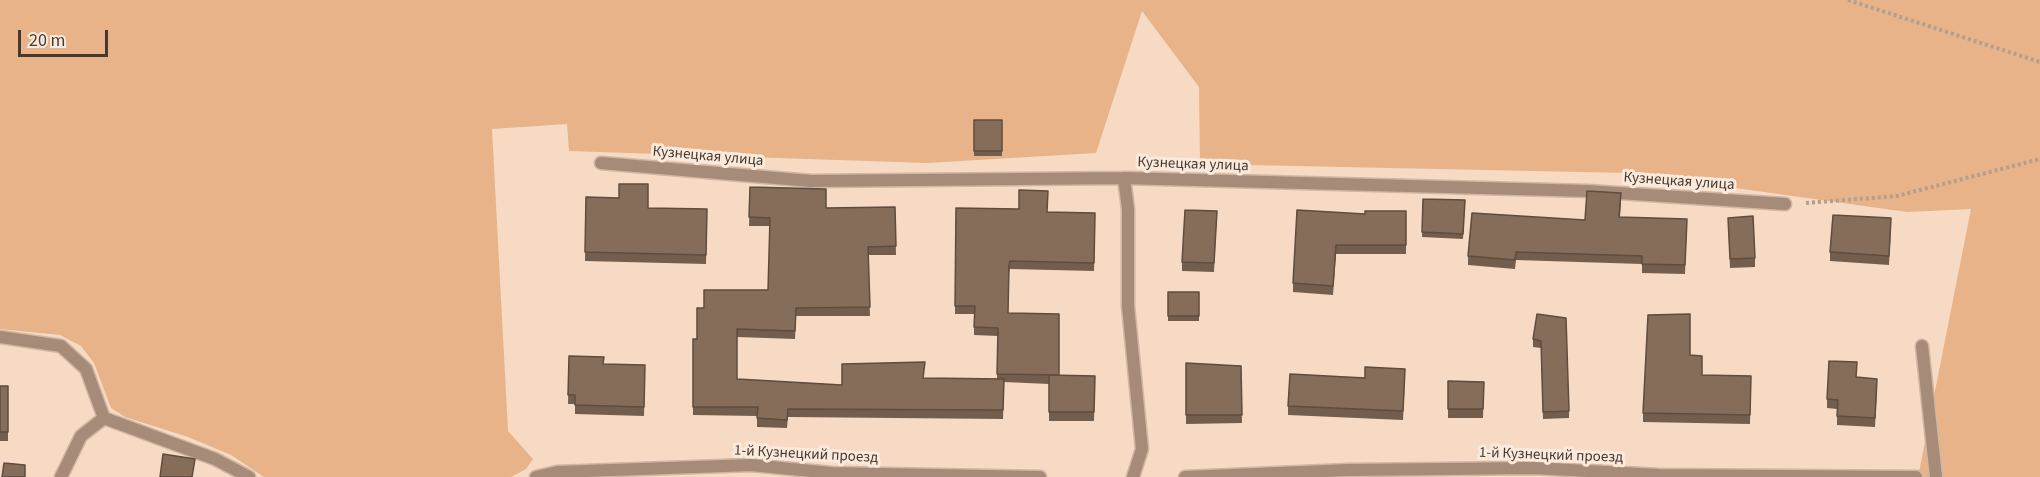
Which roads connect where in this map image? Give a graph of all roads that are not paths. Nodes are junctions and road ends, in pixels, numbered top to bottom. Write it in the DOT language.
graph roads {
  1 [pos="601,163"];
  2 [pos="1124,177"];
  3 [pos="1785,204"];
  4 [pos="0,337"];
  5 [pos="1922,346"];
  6 [pos="104,418"];
  7 [pos="61,477"];
  8 [pos="249,477"];
  9 [pos="536,477"];
  10 [pos="1040,477"];
  11 [pos="1132,477"];
  12 [pos="1185,477"];
  13 [pos="1916,477"];
  14 [pos="1936,477"];
  1 -- 2 [label="street, Кузнецкая улица"];
  2 -- 3 [label="street, Кузнецкая улица"];
  2 -- 11 [label="street"];
  4 -- 6 [label="street"];
  5 -- 14 [label="street"];
  6 -- 7 [label="street"];
  6 -- 8 [label="street"];
  9 -- 10 [label="street, 1-й Кузнецкий проезд"];
  12 -- 13 [label="street, 1-й Кузнецкий проезд"];
}
